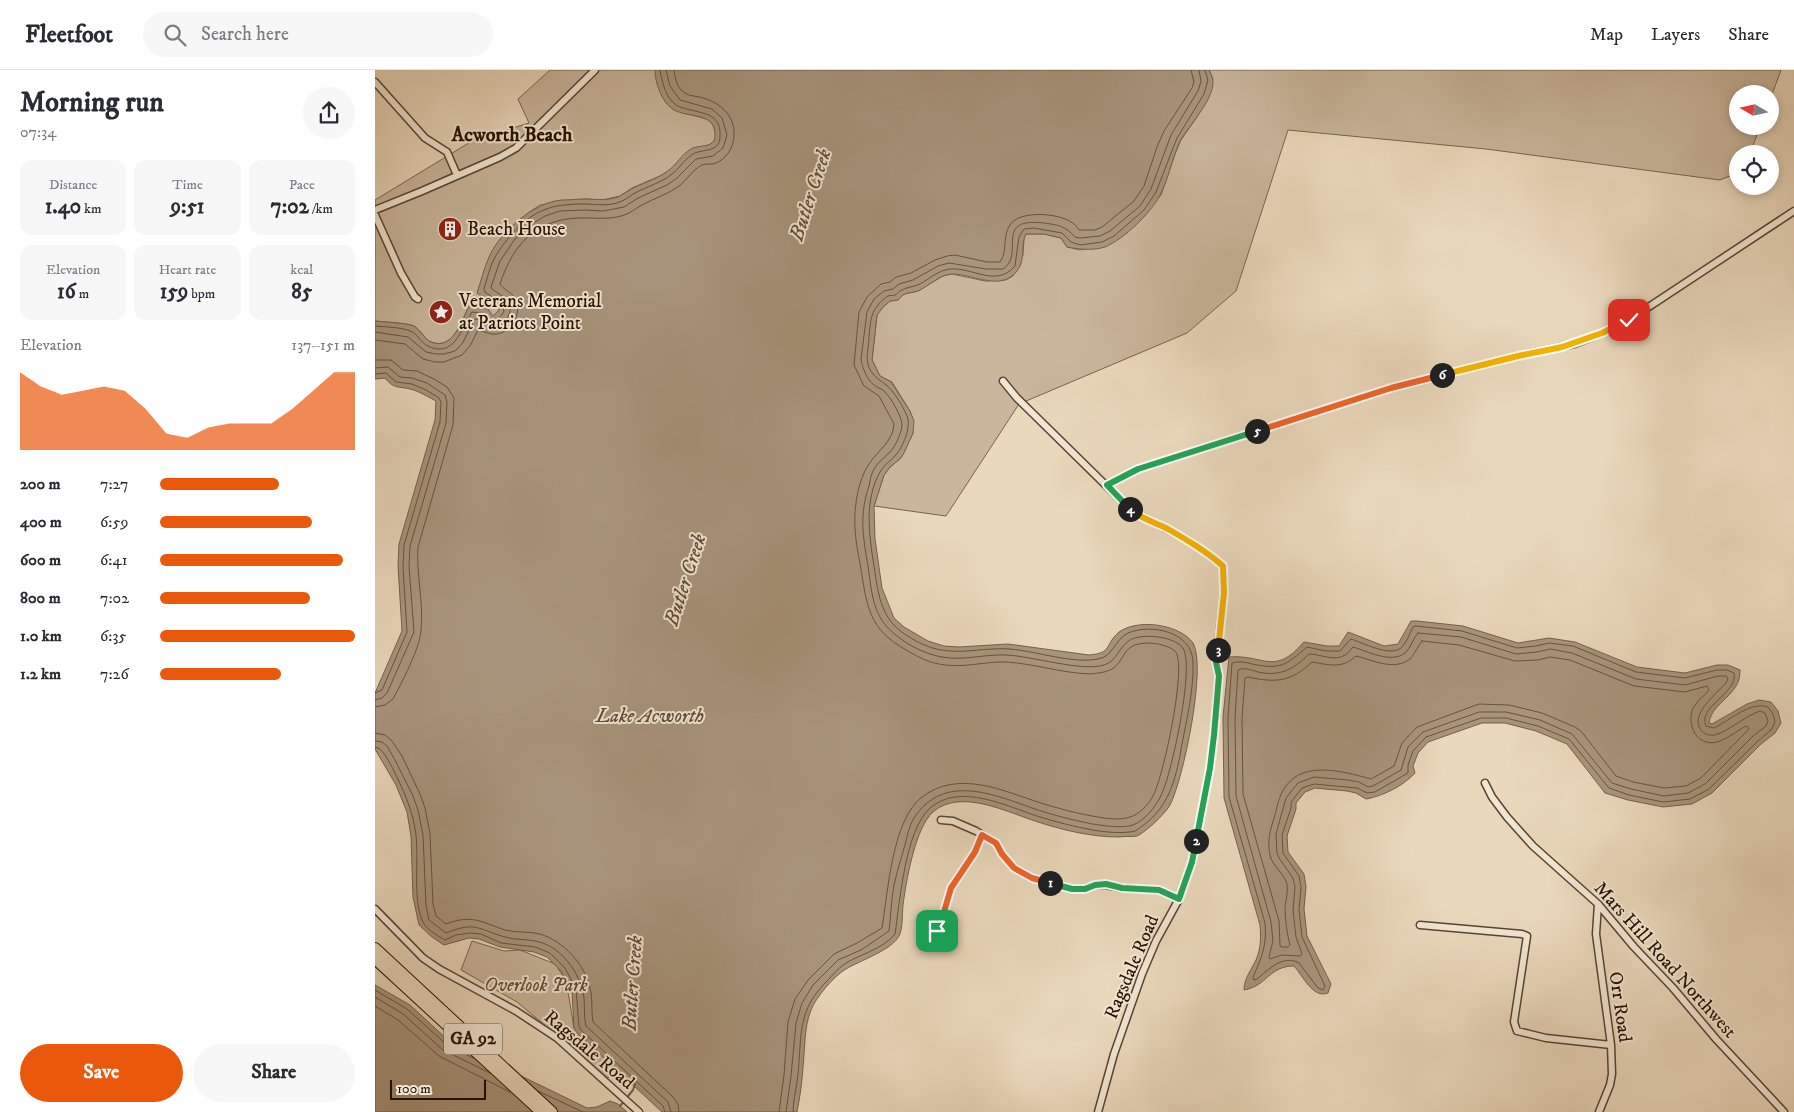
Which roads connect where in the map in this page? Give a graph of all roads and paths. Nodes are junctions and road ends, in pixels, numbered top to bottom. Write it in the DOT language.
graph roads {
  1 [pos="595,70"];
  2 [pos="375,82"];
  3 [pos="457,175"];
  4 [pos="375,210"];
  5 [pos="1794,211"];
  6 [pos="375,215"];
  7 [pos="418,299"];
  8 [pos="1003,381"];
  9 [pos="1107,485"];
  10 [pos="1485,782"];
  11 [pos="941,820"];
  12 [pos="982,835"];
  13 [pos="1179,899"];
  14 [pos="1598,904"];
  15 [pos="375,908"];
  16 [pos="1420,925"];
  17 [pos="937,931"];
  18 [pos="375,948"];
  19 [pos="375,959"];
  20 [pos="392,969"];
  21 [pos="1611,1045"];
  22 [pos="541,1112"];
  23 [pos="552,1112"];
  24 [pos="639,1112"];
  25 [pos="1098,1112"];
  26 [pos="1599,1112"];
  27 [pos="1784,1112"];
  1 -- 3 [label="street"];
  2 -- 3 [label="street"];
  3 -- 4 [label="street"];
  5 -- 9 [label="street"];
  6 -- 7 [label="street"];
  8 -- 9 [label="street, Ragsdale Road"];
  9 -- 13 [label="street, Ragsdale Road"];
  10 -- 14 [label="street, Mars Hill Road Northwest"];
  11 -- 12 [label="street"];
  12 -- 13 [label="street"];
  12 -- 17 [label="street"];
  13 -- 25 [label="street, Ragsdale Road"];
  14 -- 21 [label="street, Orr Road"];
  14 -- 27 [label="street, Mars Hill Road Northwest"];
  15 -- 24 [label="street, Ragsdale Road"];
  16 -- 21 [label="street"];
  18 -- 20 [label="main road, GA 92"];
  19 -- 20 [label="main road, GA 92"];
  20 -- 22 [label="main road, GA 92"];
  20 -- 23 [label="main road, GA 92"];
  21 -- 26 [label="street, Orr Road"];
}
